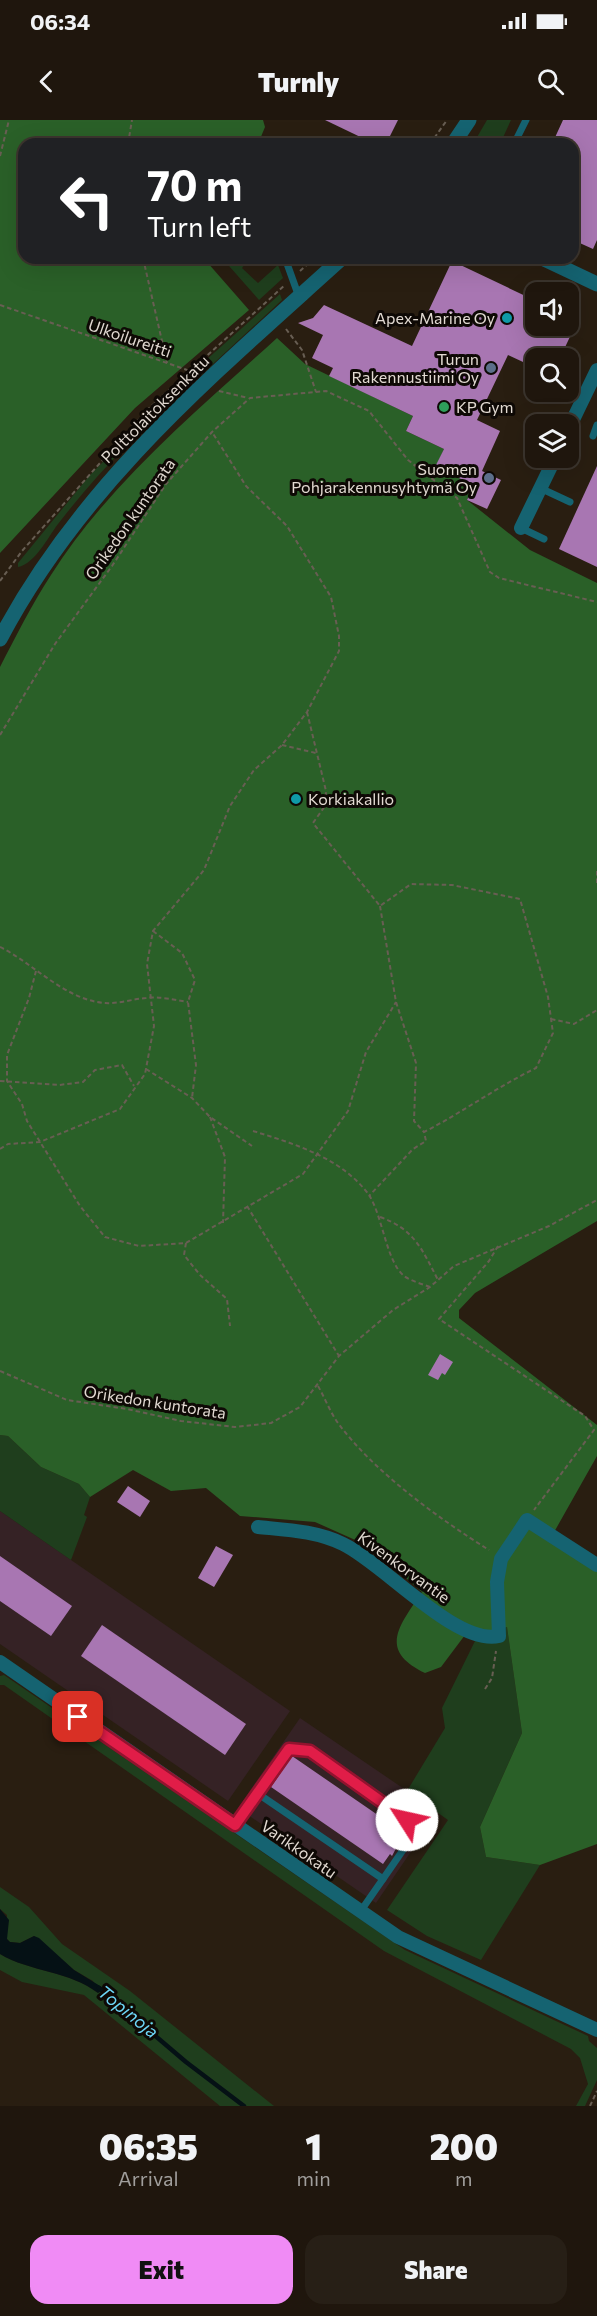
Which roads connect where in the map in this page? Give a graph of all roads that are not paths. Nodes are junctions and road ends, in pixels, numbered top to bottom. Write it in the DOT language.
graph roads {
  1 [pos="526,120"];
  2 [pos="466,121"];
  3 [pos="456,138"];
  4 [pos="517,138"];
  5 [pos="287,264"];
  6 [pos="335,264"];
  7 [pos="555,264"];
  8 [pos="597,284"];
  9 [pos="299,297"];
  10 [pos="597,370"];
  11 [pos="576,414"];
  12 [pos="597,425"];
  13 [pos="593,436"];
  14 [pos="550,468"];
  15 [pos="540,488"];
  16 [pos="570,502"];
  17 [pos="521,528"];
  18 [pos="544,539"];
  19 [pos="0,639"];
  20 [pos="258,1527"];
  21 [pos="597,1565"];
  22 [pos="0,1662"];
  23 [pos="257,1793"];
  24 [pos="235,1825"];
  25 [pos="383,1879"];
  26 [pos="360,1912"];
  27 [pos="597,2030"];
  1 -- 4 [label="lane"];
  2 -- 3 [label="street"];
  5 -- 9 [label="lane"];
  6 -- 9 [label="street, Polttolaitoksenkatu"];
  7 -- 8 [label="street"];
  9 -- 19 [label="street, Polttolaitoksenkatu"];
  10 -- 11 [label="street"];
  12 -- 13 [label="lane"];
  14 -- 15 [label="street"];
  15 -- 16 [label="lane"];
  15 -- 17 [label="street"];
  17 -- 18 [label="lane"];
  20 -- 21 [label="street, Kivenkorvantie"];
  22 -- 24 [label="street, Varikkokatu"];
  23 -- 24 [label="lane"];
  23 -- 25 [label="lane"];
  23 -- 25 [label="lane"];
  24 -- 26 [label="street, Varikkokatu"];
  25 -- 26 [label="lane"];
  26 -- 27 [label="street, Varikkokatu"];
}
